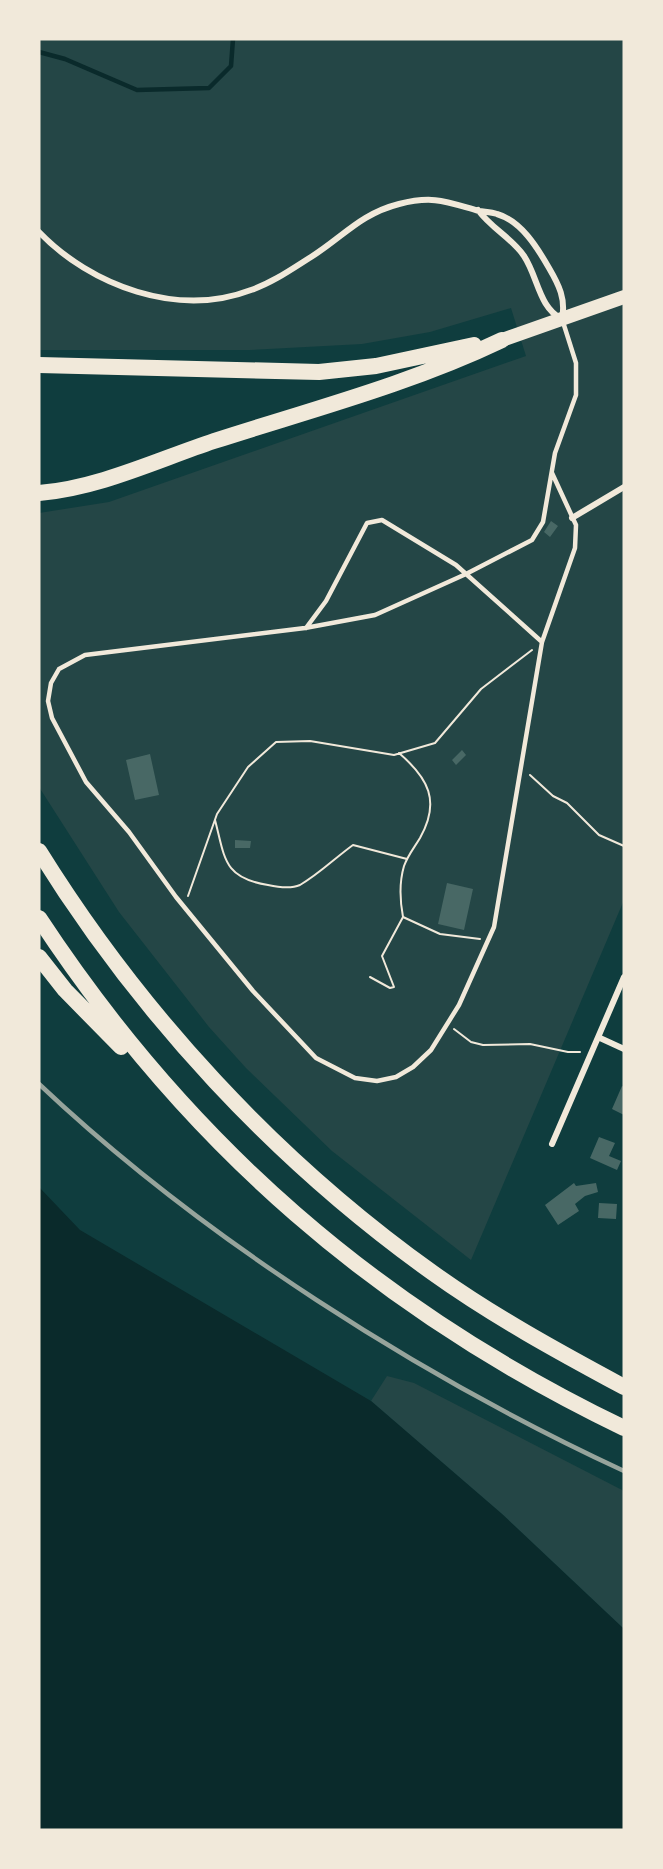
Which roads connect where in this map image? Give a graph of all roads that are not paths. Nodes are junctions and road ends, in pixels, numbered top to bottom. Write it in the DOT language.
graph roads {
  1 [pos="478,210"];
  2 [pos="39,232"];
  3 [pos="624,297"];
  4 [pos="562,319"];
  5 [pos="502,340"];
  6 [pos="39,365"];
  7 [pos="552,473"];
  8 [pos="624,487"];
  9 [pos="39,492"];
  10 [pos="572,518"];
  11 [pos="466,574"];
  12 [pos="305,628"];
  13 [pos="542,642"];
  14 [pos="39,851"];
  15 [pos="39,918"];
  16 [pos="39,957"];
  17 [pos="624,977"];
  18 [pos="600,1038"];
  19 [pos="624,1049"];
  20 [pos="156,1076"];
  21 [pos="552,1144"];
  22 [pos="624,1387"];
  23 [pos="624,1428"];
  1 -- 2 [label="street"];
  1 -- 4 [label="street"];
  1 -- 4 [label="street"];
  3 -- 4 [label="main road"];
  4 -- 5 [label="main road"];
  4 -- 7 [label="lane"];
  5 -- 6 [label="highway"];
  5 -- 9 [label="highway"];
  7 -- 10 [label="lane"];
  7 -- 11 [label="lane"];
  8 -- 10 [label="street"];
  10 -- 13 [label="lane"];
  11 -- 12 [label="lane"];
  11 -- 12 [label="lane"];
  11 -- 13 [label="lane"];
  12 -- 13 [label="lane"];
  14 -- 22 [label="highway"];
  15 -- 20 [label="highway"];
  16 -- 20 [label="highway"];
  17 -- 18 [label="street"];
  18 -- 19 [label="street"];
  18 -- 21 [label="street"];
  20 -- 23 [label="highway"];
}
